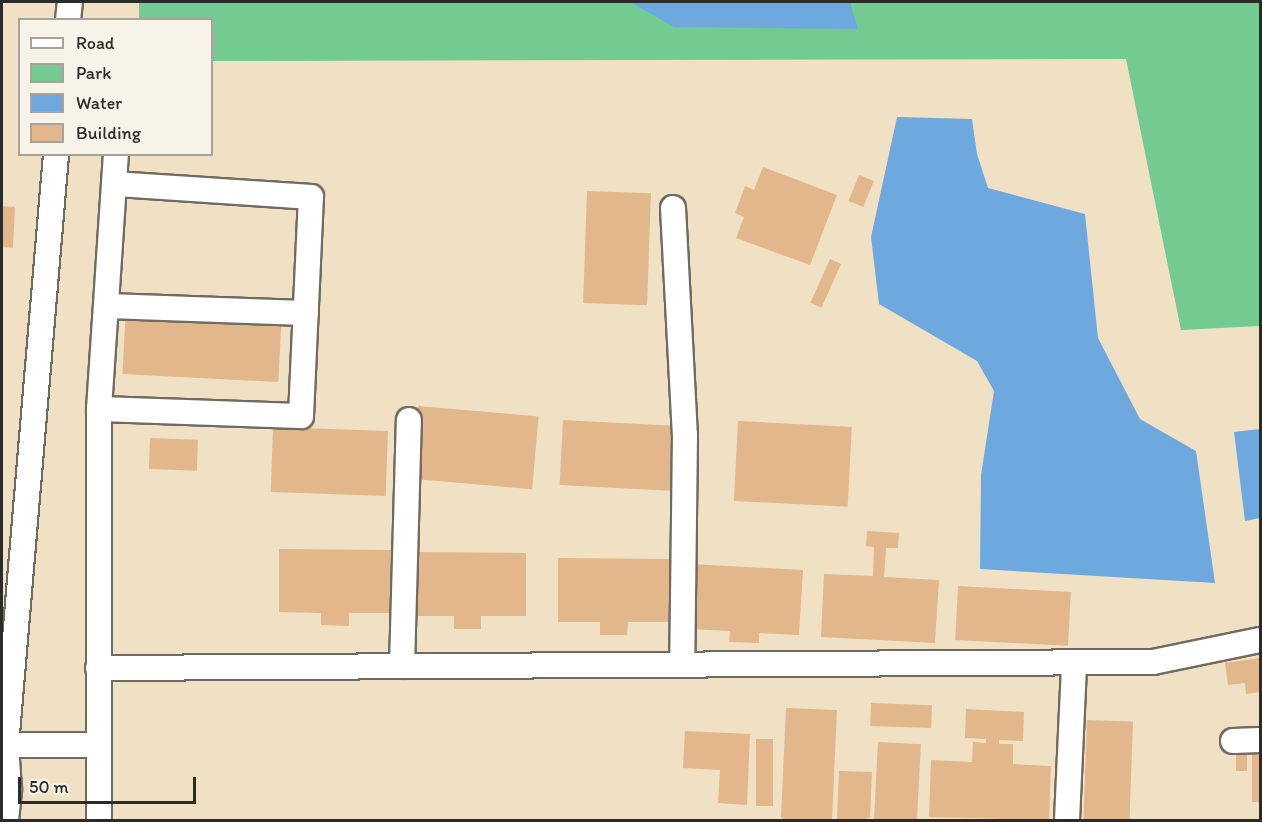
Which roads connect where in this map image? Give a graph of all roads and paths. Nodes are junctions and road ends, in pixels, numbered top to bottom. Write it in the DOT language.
graph roads {
  1 [pos="69,2"];
  2 [pos="68,18"];
  3 [pos="56,156"];
  4 [pos="116,156"];
  5 [pos="114,184"];
  6 [pos="673,208"];
  7 [pos="106,306"];
  8 [pos="306,313"];
  9 [pos="99,409"];
  10 [pos="409,420"];
  11 [pos="1260,640"];
  12 [pos="1074,663"];
  13 [pos="682,665"];
  14 [pos="402,666"];
  15 [pos="98,668"];
  16 [pos="1260,740"];
  17 [pos="1233,741"];
  18 [pos="4,745"];
  19 [pos="98,745"];
  20 [pos="6,820"];
  21 [pos="99,820"];
  22 [pos="1067,820"];
  1 -- 2 [label="street"];
  3 -- 18 [label="street"];
  4 -- 5 [label="street"];
  5 -- 7 [label="street"];
  5 -- 8 [label="street"];
  6 -- 13 [label="street"];
  7 -- 8 [label="street"];
  7 -- 9 [label="street"];
  8 -- 9 [label="street"];
  9 -- 15 [label="street"];
  10 -- 14 [label="street"];
  11 -- 12 [label="street"];
  12 -- 13 [label="street"];
  12 -- 22 [label="street"];
  13 -- 14 [label="street"];
  14 -- 15 [label="street"];
  15 -- 19 [label="street"];
  16 -- 17 [label="street"];
  18 -- 19 [label="street"];
  18 -- 20 [label="street"];
  19 -- 21 [label="street"];
}
